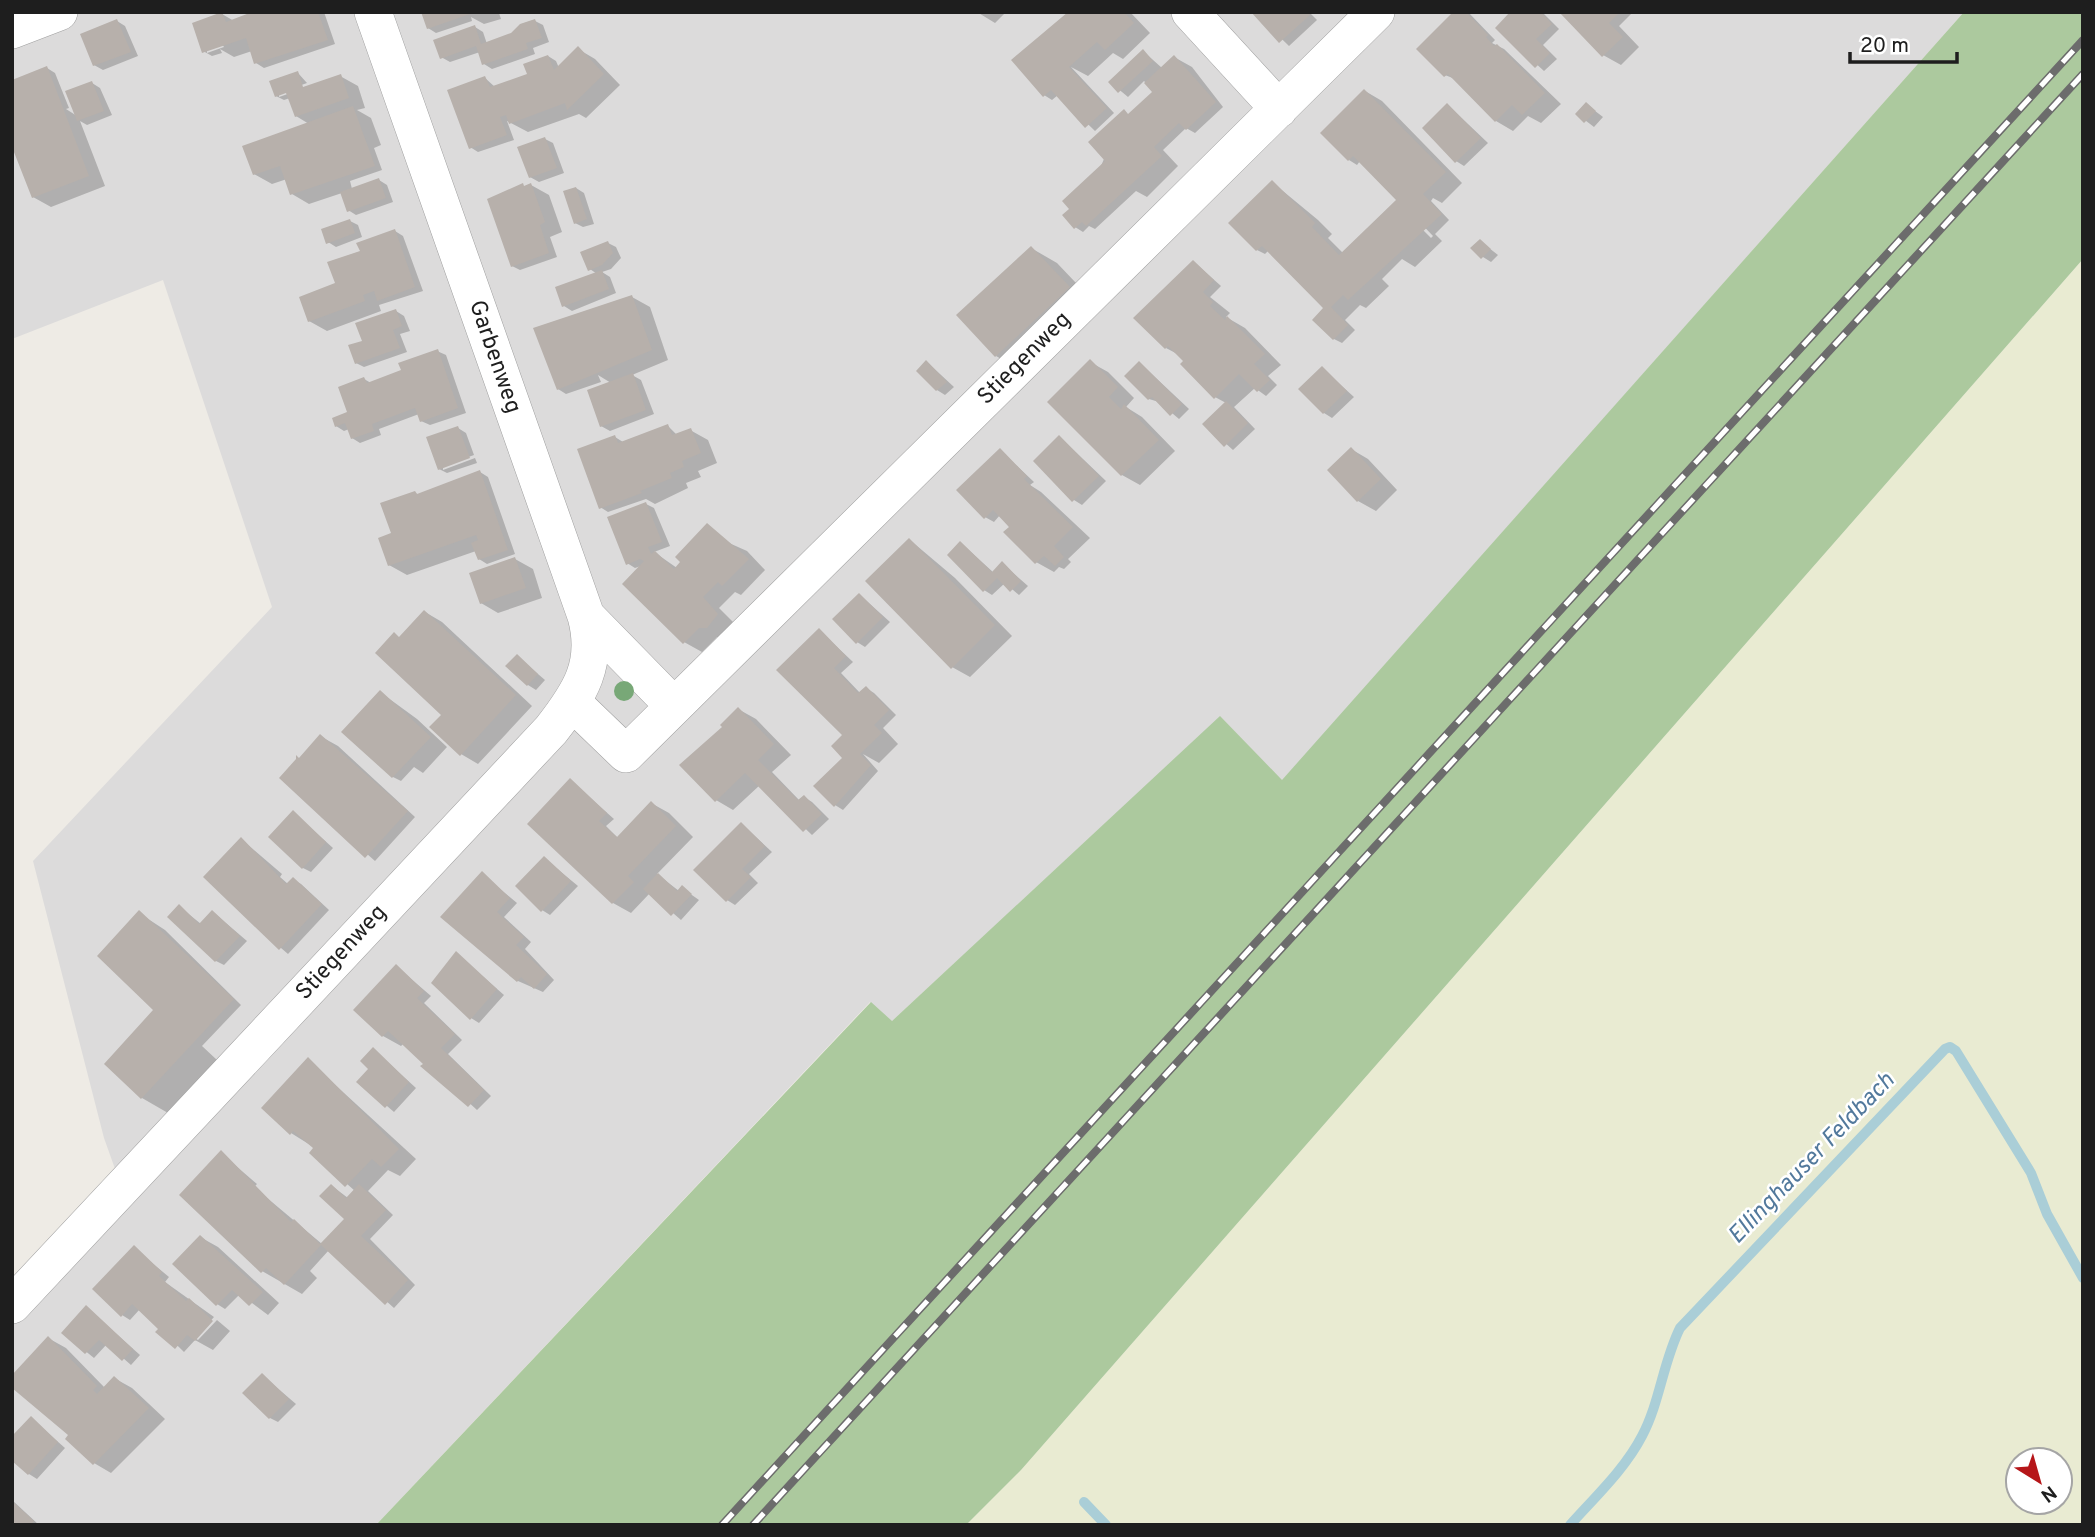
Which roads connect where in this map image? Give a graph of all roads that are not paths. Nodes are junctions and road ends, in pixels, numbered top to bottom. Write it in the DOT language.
graph roads {
  1 [pos="58,12"];
  2 [pos="373,12"];
  3 [pos="1190,12"];
  4 [pos="1376,12"];
  5 [pos="12,30"];
  6 [pos="1279,109"];
  7 [pos="586,616"];
  8 [pos="572,702"];
  9 [pos="674,706"];
  10 [pos="12,1305"];
  1 -- 5 [label="street"];
  2 -- 7 [label="street, Garbenweg"];
  3 -- 6 [label="street"];
  4 -- 6 [label="street, Stiegenweg"];
  6 -- 9 [label="street, Stiegenweg"];
  7 -- 8 [label="street, Garbenweg"];
  7 -- 9 [label="street"];
  8 -- 9 [label="street, Stiegenweg"];
  8 -- 10 [label="street, Stiegenweg"];
}
